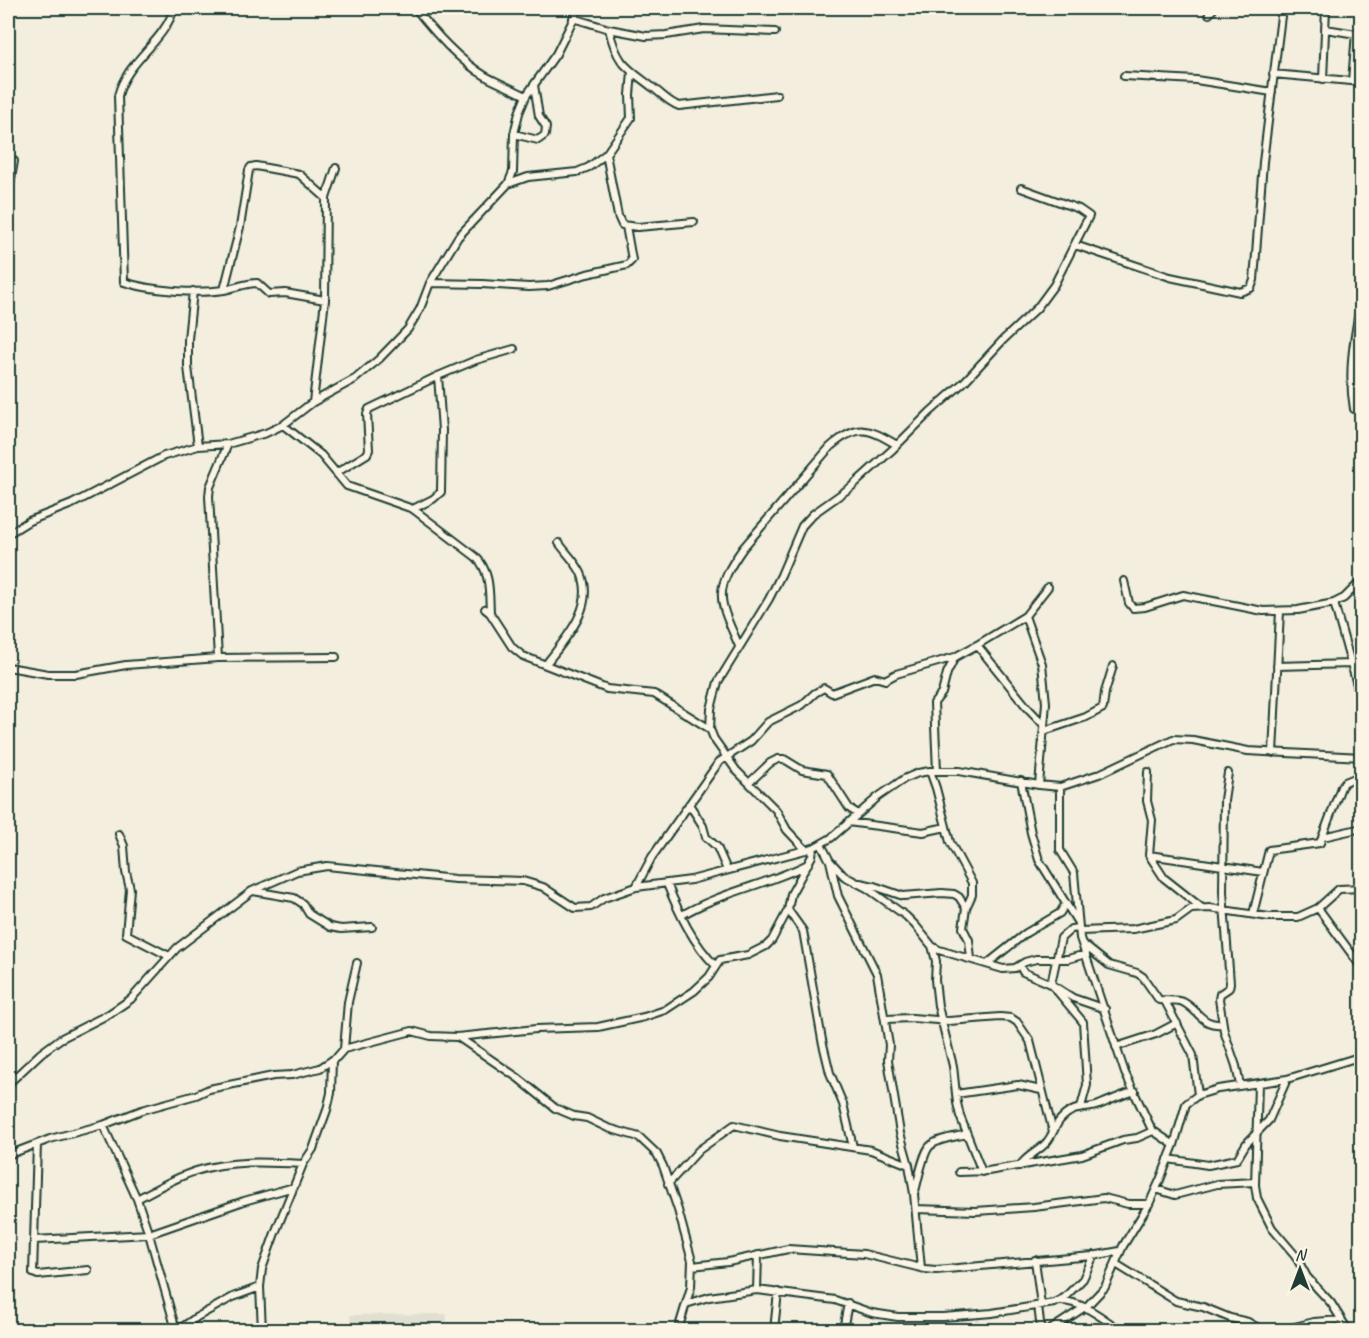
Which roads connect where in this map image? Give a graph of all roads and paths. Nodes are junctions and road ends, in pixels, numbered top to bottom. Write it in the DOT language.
graph roads {
  1 [pos="174,8"];
  2 [pos="416,8"];
  3 [pos="579,8"];
  4 [pos="1214,8"];
  5 [pos="1282,8"];
  6 [pos="1326,8"];
  7 [pos="1209,14"];
  8 [pos="573,18"];
  9 [pos="609,29"];
  10 [pos="1326,29"];
  11 [pos="775,32"];
  12 [pos="1359,34"];
  13 [pos="632,72"];
  14 [pos="1273,74"];
  15 [pos="1124,76"];
  16 [pos="1323,79"];
  17 [pos="1352,81"];
  18 [pos="1362,82"];
  19 [pos="534,85"];
  20 [pos="1272,92"];
  21 [pos="777,95"];
  22 [pos="526,96"];
  23 [pos="514,135"];
  24 [pos="606,154"];
  25 [pos="8,157"];
  26 [pos="336,168"];
  27 [pos="508,184"];
  28 [pos="10,185"];
  29 [pos="1021,188"];
  30 [pos="326,198"];
  31 [pos="694,222"];
  32 [pos="626,226"];
  33 [pos="1076,245"];
  34 [pos="430,283"];
  35 [pos="224,290"];
  36 [pos="193,291"];
  37 [pos="1362,295"];
  38 [pos="325,300"];
  39 [pos="514,349"];
  40 [pos="438,376"];
  41 [pos="313,402"];
  42 [pos="1354,409"];
  43 [pos="283,425"];
  44 [pos="228,444"];
  45 [pos="897,445"];
  46 [pos="198,446"];
  47 [pos="336,473"];
  48 [pos="413,509"];
  49 [pos="8,534"];
  50 [pos="559,543"];
  51 [pos="1362,580"];
  52 [pos="1124,581"];
  53 [pos="1048,587"];
  54 [pos="1334,603"];
  55 [pos="1280,612"];
  56 [pos="1025,616"];
  57 [pos="977,645"];
  58 [pos="740,646"];
  59 [pos="336,657"];
  60 [pos="956,657"];
  61 [pos="218,658"];
  62 [pos="546,664"];
  63 [pos="1351,664"];
  64 [pos="1113,666"];
  65 [pos="1277,666"];
  66 [pos="8,667"];
  67 [pos="1044,728"];
  68 [pos="710,729"];
  69 [pos="1273,753"];
  70 [pos="726,757"];
  71 [pos="1361,757"];
  72 [pos="934,771"];
  73 [pos="1148,772"];
  74 [pos="1228,773"];
  75 [pos="1362,775"];
  76 [pos="1021,781"];
  77 [pos="749,783"];
  78 [pos="1039,785"];
  79 [pos="1060,787"];
  80 [pos="689,804"];
  81 [pos="858,814"];
  82 [pos="848,822"];
  83 [pos="946,827"];
  84 [pos="1362,828"];
  85 [pos="119,834"];
  86 [pos="1323,837"];
  87 [pos="821,844"];
  88 [pos="809,849"];
  89 [pos="1149,855"];
  90 [pos="830,861"];
  91 [pos="808,864"];
  92 [pos="1224,866"];
  93 [pos="727,870"];
  94 [pos="1263,872"];
  95 [pos="856,883"];
  96 [pos="667,884"];
  97 [pos="636,887"];
  98 [pos="1362,888"];
  99 [pos="252,891"];
  100 [pos="1066,903"];
  101 [pos="966,908"];
  102 [pos="1203,908"];
  103 [pos="1318,908"];
  104 [pos="1223,909"];
  105 [pos="788,910"];
  106 [pos="1253,914"];
  107 [pos="681,915"];
  108 [pos="372,927"];
  109 [pos="1079,928"];
  110 [pos="1082,943"];
  111 [pos="932,946"];
  112 [pos="1086,954"];
  113 [pos="169,956"];
  114 [pos="971,959"];
  115 [pos="1057,960"];
  116 [pos="357,963"];
  117 [pos="987,964"];
  118 [pos="716,966"];
  119 [pos="1020,966"];
  120 [pos="1362,968"];
  121 [pos="1052,984"];
  122 [pos="1165,1001"];
  123 [pos="1105,1009"];
  124 [pos="885,1019"];
  125 [pos="942,1021"];
  126 [pos="1177,1023"];
  127 [pos="1223,1024"];
  128 [pos="457,1037"];
  129 [pos="1116,1047"];
  130 [pos="344,1049"];
  131 [pos="1362,1056"];
  132 [pos="332,1060"];
  133 [pos="1287,1079"];
  134 [pos="8,1084"];
  135 [pos="1258,1084"];
  136 [pos="1240,1085"];
  137 [pos="1041,1090"];
  138 [pos="1135,1091"];
  139 [pos="956,1094"];
  140 [pos="1198,1095"];
  141 [pos="1081,1107"];
  142 [pos="103,1125"];
  143 [pos="1153,1131"];
  144 [pos="1053,1132"];
  145 [pos="967,1134"];
  146 [pos="1255,1136"];
  147 [pos="37,1144"];
  148 [pos="1174,1145"];
  149 [pos="853,1147"];
  150 [pos="8,1155"];
  151 [pos="1168,1159"];
  152 [pos="303,1164"];
  153 [pos="909,1165"];
  154 [pos="1020,1167"];
  155 [pos="959,1172"];
  156 [pos="982,1172"];
  157 [pos="1255,1182"];
  158 [pos="668,1184"];
  159 [pos="294,1187"];
  160 [pos="1156,1189"];
  161 [pos="914,1194"];
  162 [pos="137,1199"];
  163 [pos="1149,1204"];
  164 [pos="916,1209"];
  165 [pos="150,1234"];
  166 [pos="34,1240"];
  167 [pos="1120,1251"];
  168 [pos="758,1255"];
  169 [pos="1094,1255"];
  170 [pos="1035,1260"];
  171 [pos="1116,1264"];
  172 [pos="692,1266"];
  173 [pos="921,1268"];
  174 [pos="88,1270"];
  175 [pos="260,1287"];
  176 [pos="757,1290"];
  177 [pos="778,1292"];
  178 [pos="1059,1301"];
  179 [pos="848,1303"];
  180 [pos="686,1304"];
  181 [pos="1040,1306"];
  182 [pos="1086,1307"];
  183 [pos="1341,1320"];
  184 [pos="177,1330"];
  185 [pos="262,1330"];
  186 [pos="678,1330"];
  187 [pos="774,1330"];
  188 [pos="843,1330"];
  189 [pos="1041,1330"];
  190 [pos="1050,1330"];
  191 [pos="1121,1330"];
  192 [pos="1262,1330"];
  193 [pos="1283,1330"];
  194 [pos="1348,1330"];
  1 -- 36 [label="street"];
  2 -- 22 [label="street"];
  3 -- 8 [label="street"];
  4 -- 7 [label="street"];
  5 -- 14 [label="street"];
  6 -- 10 [label="street"];
  8 -- 9 [label="street"];
  8 -- 19 [label="street"];
  9 -- 11 [label="street"];
  9 -- 13 [label="street"];
  10 -- 12 [label="street"];
  10 -- 16 [label="street"];
  12 -- 17 [label="street"];
  13 -- 21 [label="street"];
  13 -- 24 [label="street"];
  14 -- 16 [label="street"];
  14 -- 20 [label="street"];
  15 -- 20 [label="street"];
  16 -- 17 [label="street"];
  17 -- 18 [label="street"];
  19 -- 22 [label="street"];
  19 -- 23 [label="street"];
  20 -- 33 [label="street"];
  22 -- 23 [label="street"];
  23 -- 27 [label="street"];
  24 -- 27 [label="street"];
  24 -- 32 [label="street"];
  25 -- 28 [label="street"];
  26 -- 30 [label="street"];
  27 -- 34 [label="street"];
  29 -- 33 [label="street"];
  30 -- 35 [label="street"];
  30 -- 38 [label="street"];
  31 -- 32 [label="street"];
  32 -- 34 [label="street"];
  33 -- 45 [label="street"];
  34 -- 41 [label="street"];
  35 -- 36 [label="street"];
  35 -- 38 [label="street"];
  36 -- 46 [label="street"];
  37 -- 42 [label="street"];
  38 -- 41 [label="street"];
  39 -- 40 [label="street"];
  40 -- 47 [label="street"];
  40 -- 48 [label="street"];
  41 -- 43 [label="street"];
  43 -- 44 [label="street"];
  43 -- 47 [label="street"];
  44 -- 46 [label="street"];
  44 -- 61 [label="street"];
  45 -- 58 [label="street"];
  45 -- 58 [label="street"];
  46 -- 49 [label="street"];
  47 -- 48 [label="street"];
  48 -- 62 [label="street"];
  50 -- 62 [label="street"];
  51 -- 54 [label="street"];
  52 -- 55 [label="street"];
  53 -- 56 [label="street"];
  54 -- 55 [label="street"];
  54 -- 63 [label="street"];
  55 -- 65 [label="street"];
  56 -- 57 [label="street"];
  56 -- 67 [label="street"];
  57 -- 60 [label="street"];
  57 -- 67 [label="street"];
  58 -- 68 [label="street"];
  59 -- 61 [label="street"];
  60 -- 70 [label="street"];
  60 -- 72 [label="street"];
  61 -- 66 [label="street"];
  62 -- 68 [label="street"];
  63 -- 65 [label="street"];
  63 -- 71 [label="street"];
  64 -- 67 [label="street"];
  65 -- 69 [label="street"];
  67 -- 78 [label="street"];
  68 -- 70 [label="street"];
  69 -- 71 [label="street"];
  69 -- 79 [label="street"];
  70 -- 77 [label="street"];
  70 -- 80 [label="street"];
  72 -- 76 [label="street"];
  72 -- 81 [label="street"];
  72 -- 83 [label="street"];
  73 -- 89 [label="street"];
  74 -- 92 [label="street"];
  75 -- 86 [label="street"];
  76 -- 78 [label="street"];
  76 -- 100 [label="street"];
  77 -- 81 [label="street"];
  77 -- 88 [label="street"];
  78 -- 79 [label="street"];
  79 -- 109 [label="street"];
  80 -- 93 [label="street"];
  80 -- 97 [label="street"];
  81 -- 82 [label="street"];
  82 -- 83 [label="street"];
  82 -- 87 [label="street"];
  83 -- 101 [label="street"];
  84 -- 86 [label="street"];
  85 -- 113 [label="street"];
  86 -- 94 [label="street"];
  87 -- 88 [label="street"];
  87 -- 90 [label="street"];
  88 -- 91 [label="street"];
  88 -- 93 [label="street"];
  89 -- 92 [label="street"];
  89 -- 102 [label="street"];
  90 -- 95 [label="street"];
  90 -- 124 [label="street"];
  91 -- 105 [label="street"];
  91 -- 107 [label="street"];
  92 -- 94 [label="street"];
  92 -- 104 [label="street"];
  93 -- 96 [label="street"];
  94 -- 106 [label="street"];
  95 -- 101 [label="street"];
  95 -- 111 [label="street"];
  96 -- 97 [label="street"];
  96 -- 107 [label="street"];
  97 -- 99 [label="street"];
  98 -- 103 [label="street"];
  99 -- 108 [label="street"];
  99 -- 113 [label="street"];
  100 -- 109 [label="street"];
  100 -- 117 [label="street"];
  101 -- 114 [label="street"];
  102 -- 104 [label="street"];
  102 -- 109 [label="street"];
  103 -- 106 [label="street"];
  103 -- 120 [label="street"];
  104 -- 106 [label="street"];
  104 -- 127 [label="street"];
  105 -- 118 [label="street"];
  105 -- 149 [label="street"];
  107 -- 118 [label="street"];
  109 -- 110 [label="street"];
  109 -- 115 [label="street"];
  110 -- 112 [label="street"];
  110 -- 122 [label="street"];
  111 -- 114 [label="street"];
  111 -- 125 [label="street"];
  112 -- 115 [label="street"];
  112 -- 123 [label="street"];
  113 -- 134 [label="street"];
  114 -- 117 [label="street"];
  115 -- 119 [label="street"];
  115 -- 121 [label="street"];
  116 -- 130 [label="street"];
  117 -- 119 [label="street"];
  118 -- 128 [label="street"];
  119 -- 121 [label="street"];
  121 -- 123 [label="street"];
  121 -- 141 [label="street"];
  122 -- 126 [label="street"];
  122 -- 127 [label="street"];
  123 -- 129 [label="street"];
  124 -- 125 [label="street"];
  124 -- 153 [label="street"];
  125 -- 137 [label="street"];
  125 -- 139 [label="street"];
  126 -- 129 [label="street"];
  126 -- 140 [label="street"];
  127 -- 136 [label="street"];
  128 -- 130 [label="street"];
  128 -- 158 [label="street"];
  129 -- 138 [label="street"];
  130 -- 132 [label="street"];
  131 -- 133 [label="street"];
  132 -- 142 [label="street"];
  132 -- 152 [label="street"];
  133 -- 135 [label="street"];
  133 -- 146 [label="street"];
  135 -- 136 [label="street"];
  135 -- 146 [label="street"];
  136 -- 140 [label="street"];
  137 -- 139 [label="street"];
  137 -- 144 [label="street"];
  138 -- 141 [label="street"];
  138 -- 143 [label="street"];
  139 -- 145 [label="street"];
  140 -- 148 [label="street"];
  141 -- 144 [label="street"];
  142 -- 147 [label="street"];
  142 -- 162 [label="street"];
  143 -- 148 [label="street"];
  143 -- 154 [label="street"];
  144 -- 154 [label="street"];
  145 -- 156 [label="street"];
  145 -- 161 [label="street"];
  146 -- 151 [label="street"];
  146 -- 157 [label="street"];
  147 -- 150 [label="street"];
  147 -- 166 [label="street"];
  148 -- 151 [label="street"];
  149 -- 153 [label="street"];
  149 -- 158 [label="street"];
  151 -- 160 [label="street"];
  152 -- 159 [label="street"];
  152 -- 162 [label="street"];
  153 -- 161 [label="street"];
  154 -- 156 [label="street"];
  155 -- 156 [label="street"];
  157 -- 160 [label="street"];
  157 -- 183 [label="street"];
  158 -- 172 [label="street"];
  159 -- 165 [label="street"];
  159 -- 175 [label="street"];
  160 -- 163 [label="street"];
  161 -- 164 [label="street"];
  162 -- 165 [label="street"];
  163 -- 164 [label="street"];
  163 -- 167 [label="street"];
  164 -- 173 [label="street"];
  165 -- 166 [label="street"];
  165 -- 184 [label="street"];
  166 -- 174 [label="street"];
  167 -- 169 [label="street"];
  167 -- 171 [label="street"];
  168 -- 172 [label="street"];
  168 -- 173 [label="street"];
  168 -- 176 [label="street"];
  169 -- 170 [label="street"];
  169 -- 178 [label="street"];
  170 -- 173 [label="street"];
  170 -- 181 [label="street"];
  171 -- 182 [label="street"];
  171 -- 192 [label="street"];
  172 -- 180 [label="street"];
  175 -- 184 [label="street"];
  175 -- 185 [label="street"];
  176 -- 177 [label="street"];
  176 -- 180 [label="street"];
  177 -- 179 [label="street"];
  177 -- 187 [label="street"];
  178 -- 181 [label="street"];
  178 -- 182 [label="street"];
  179 -- 181 [label="street"];
  179 -- 188 [label="street"];
  180 -- 186 [label="street"];
  181 -- 189 [label="street"];
  182 -- 190 [label="street"];
  182 -- 191 [label="street"];
  183 -- 193 [label="street"];
  183 -- 194 [label="street"];
}
